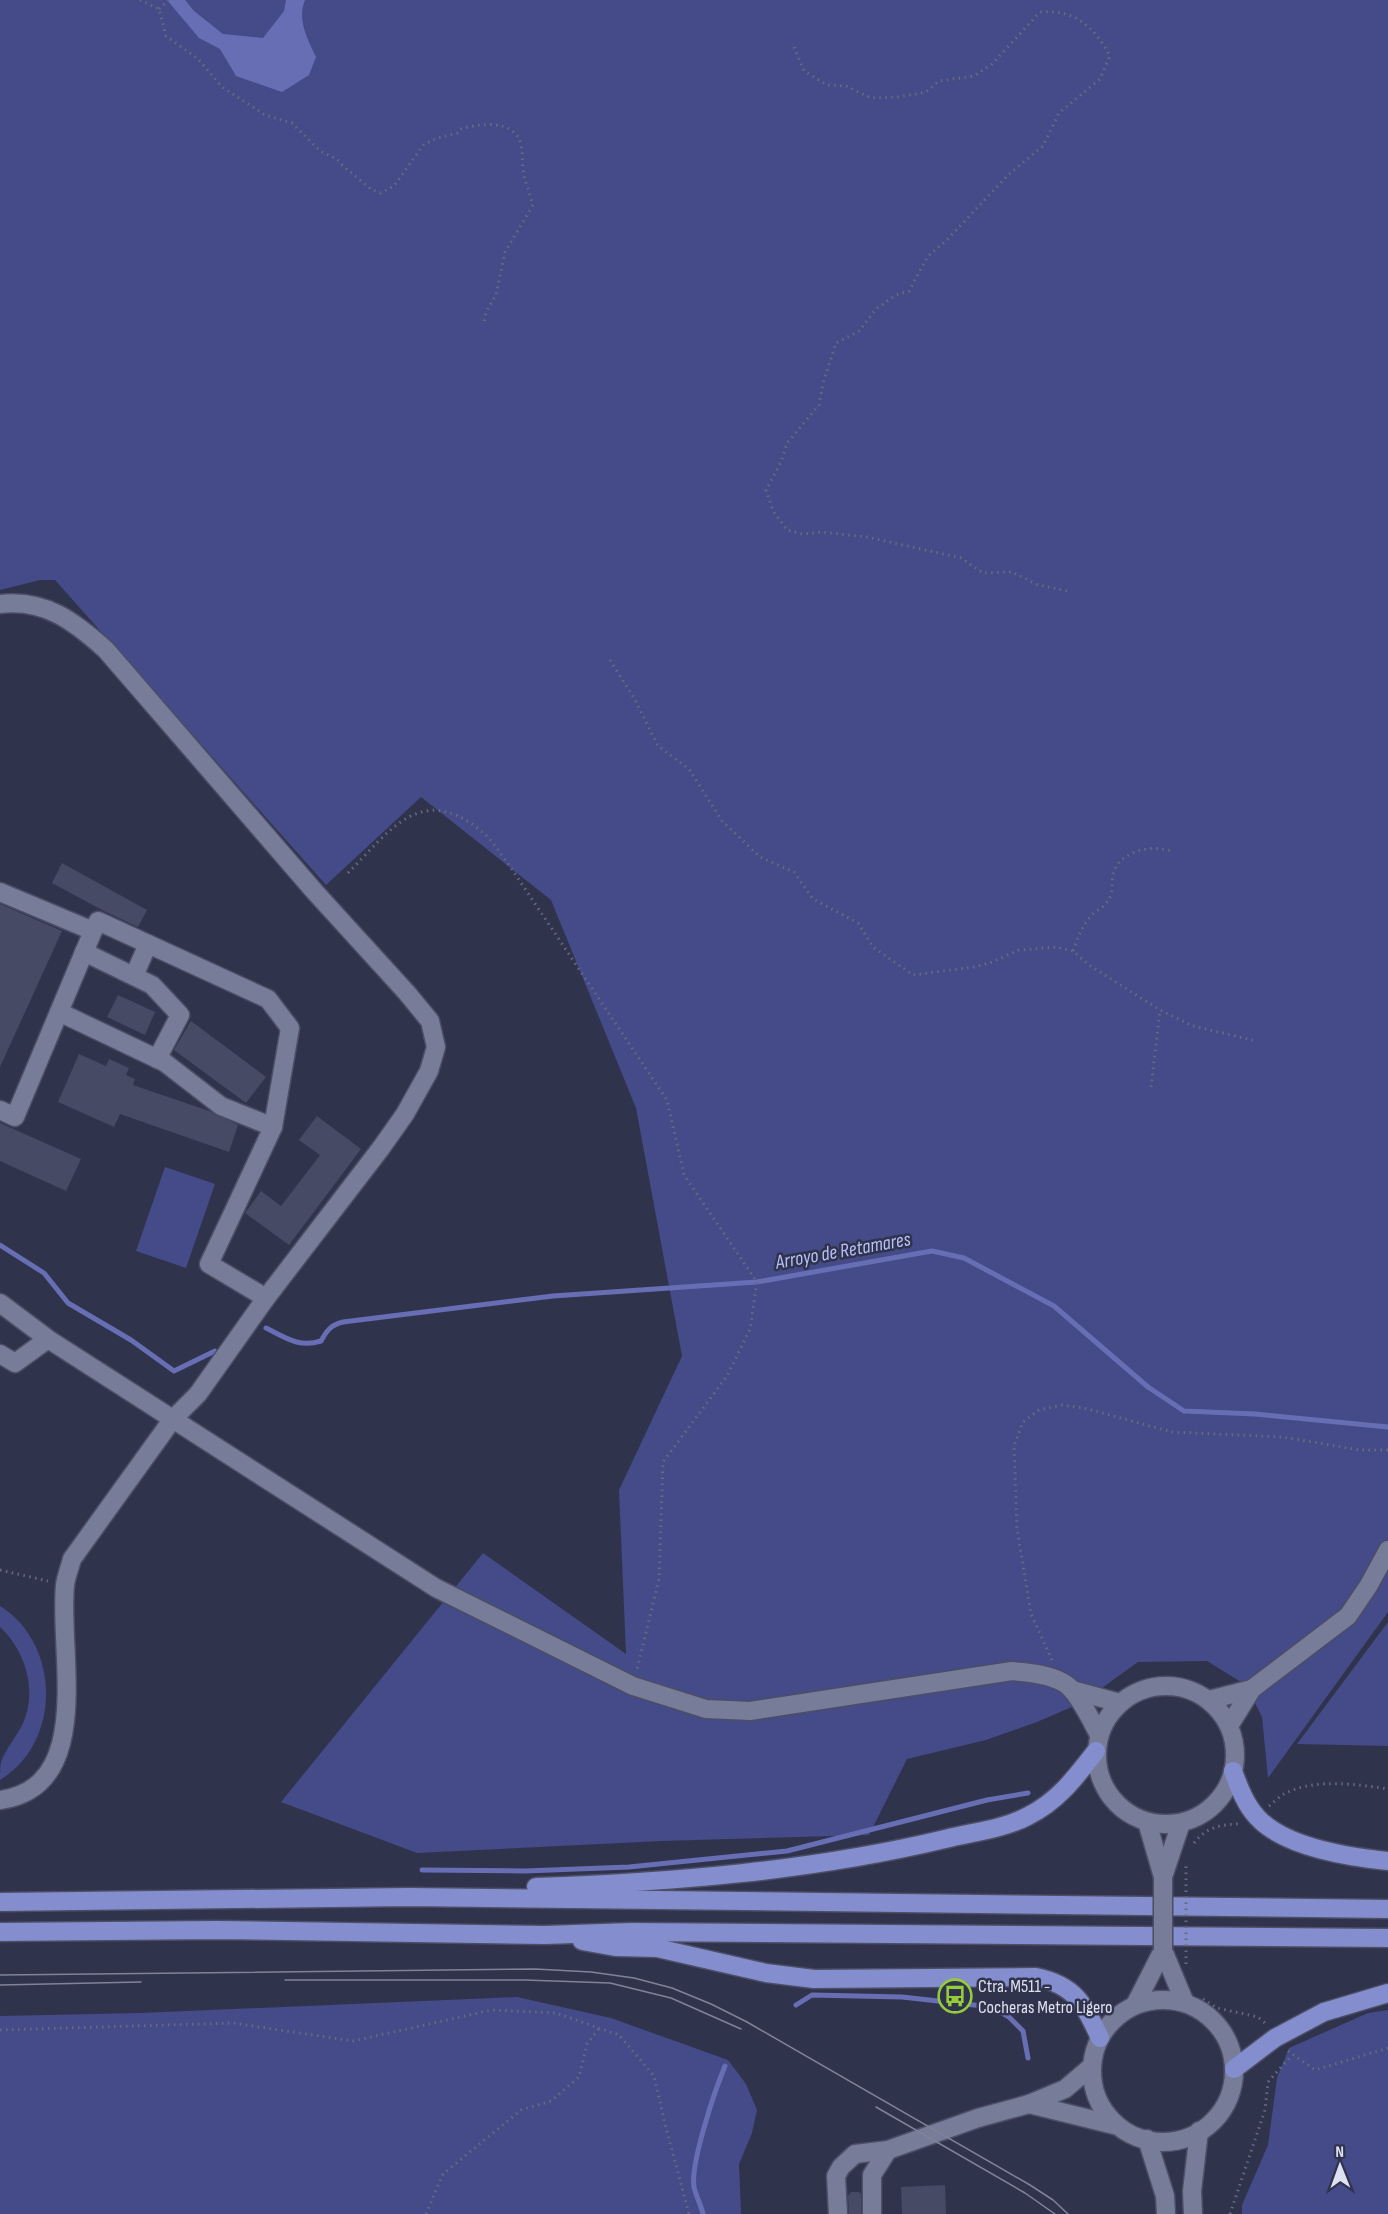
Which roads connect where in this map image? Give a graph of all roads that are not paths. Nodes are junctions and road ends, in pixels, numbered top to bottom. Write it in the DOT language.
graph roads {
  1 [pos="0,604"];
  2 [pos="0,892"];
  3 [pos="93,931"];
  4 [pos="148,944"];
  5 [pos="84,952"];
  6 [pos="134,976"];
  7 [pos="59,1012"];
  8 [pos="157,1059"];
  9 [pos="0,1110"];
  10 [pos="273,1127"];
  11 [pos="266,1298"];
  12 [pos="0,1303"];
  13 [pos="48,1339"];
  14 [pos="0,1354"];
  15 [pos="172,1420"];
  16 [pos="1388,1550"];
  17 [pos="1068,1686"];
  18 [pos="1252,1689"];
  19 [pos="1209,1700"];
  20 [pos="1119,1703"];
  21 [pos="1229,1726"];
  22 [pos="1097,1743"];
  23 [pos="1233,1771"];
  24 [pos="0,1800"];
  25 [pos="1147,1822"];
  26 [pos="1181,1823"];
  27 [pos="1388,1861"];
  28 [pos="1163,1877"];
  29 [pos="409,1897"];
  30 [pos="0,1902"];
  31 [pos="1388,1909"];
  32 [pos="0,1932"];
  33 [pos="545,1935"];
  34 [pos="1388,1938"];
  35 [pos="1163,1950"];
  36 [pos="1388,1993"];
  37 [pos="1191,1999"];
  38 [pos="1135,2006"];
  39 [pos="1100,2038"];
  40 [pos="1092,2066"];
  41 [pos="1234,2069"];
  42 [pos="1029,2104"];
  43 [pos="1114,2125"];
  44 [pos="1199,2131"];
  45 [pos="1147,2139"];
  46 [pos="888,2150"];
  47 [pos="838,2214"];
  48 [pos="872,2214"];
  49 [pos="1166,2214"];
  50 [pos="1193,2214"];
  1 -- 11 [label="street"];
  2 -- 3 [label="street"];
  3 -- 4 [label="street"];
  3 -- 5 [label="street"];
  4 -- 6 [label="street"];
  4 -- 10 [label="street"];
  5 -- 6 [label="street"];
  5 -- 7 [label="street"];
  6 -- 8 [label="street"];
  7 -- 8 [label="street"];
  7 -- 9 [label="street"];
  8 -- 10 [label="street"];
  10 -- 11 [label="street"];
  11 -- 15 [label="street"];
  12 -- 13 [label="street"];
  13 -- 14 [label="street"];
  13 -- 15 [label="street"];
  15 -- 17 [label="street"];
  15 -- 24 [label="street"];
  16 -- 18 [label="street"];
  17 -- 20 [label="street"];
  17 -- 22 [label="street"];
  18 -- 19 [label="street"];
  18 -- 21 [label="street"];
  19 -- 20 [label="street"];
  19 -- 21 [label="street"];
  20 -- 22 [label="street"];
  21 -- 23 [label="street"];
  22 -- 25 [label="street"];
  22 -- 29 [label="highway"];
  23 -- 26 [label="street"];
  23 -- 27 [label="highway"];
  25 -- 26 [label="street"];
  25 -- 28 [label="street"];
  26 -- 28 [label="street"];
  28 -- 35 [label="street, bridge"];
  29 -- 30 [label="highway"];
  29 -- 31 [label="highway"];
  32 -- 33 [label="highway"];
  33 -- 34 [label="highway"];
  33 -- 39 [label="highway"];
  35 -- 37 [label="street"];
  35 -- 38 [label="street"];
  36 -- 41 [label="highway"];
  37 -- 38 [label="street"];
  37 -- 41 [label="street"];
  38 -- 39 [label="street"];
  39 -- 40 [label="street"];
  40 -- 42 [label="street"];
  40 -- 43 [label="street"];
  41 -- 44 [label="street"];
  42 -- 43 [label="street"];
  42 -- 46 [label="street"];
  43 -- 45 [label="street"];
  44 -- 45 [label="street"];
  44 -- 50 [label="street"];
  45 -- 49 [label="street"];
  46 -- 47 [label="street"];
  46 -- 48 [label="street"];
}
